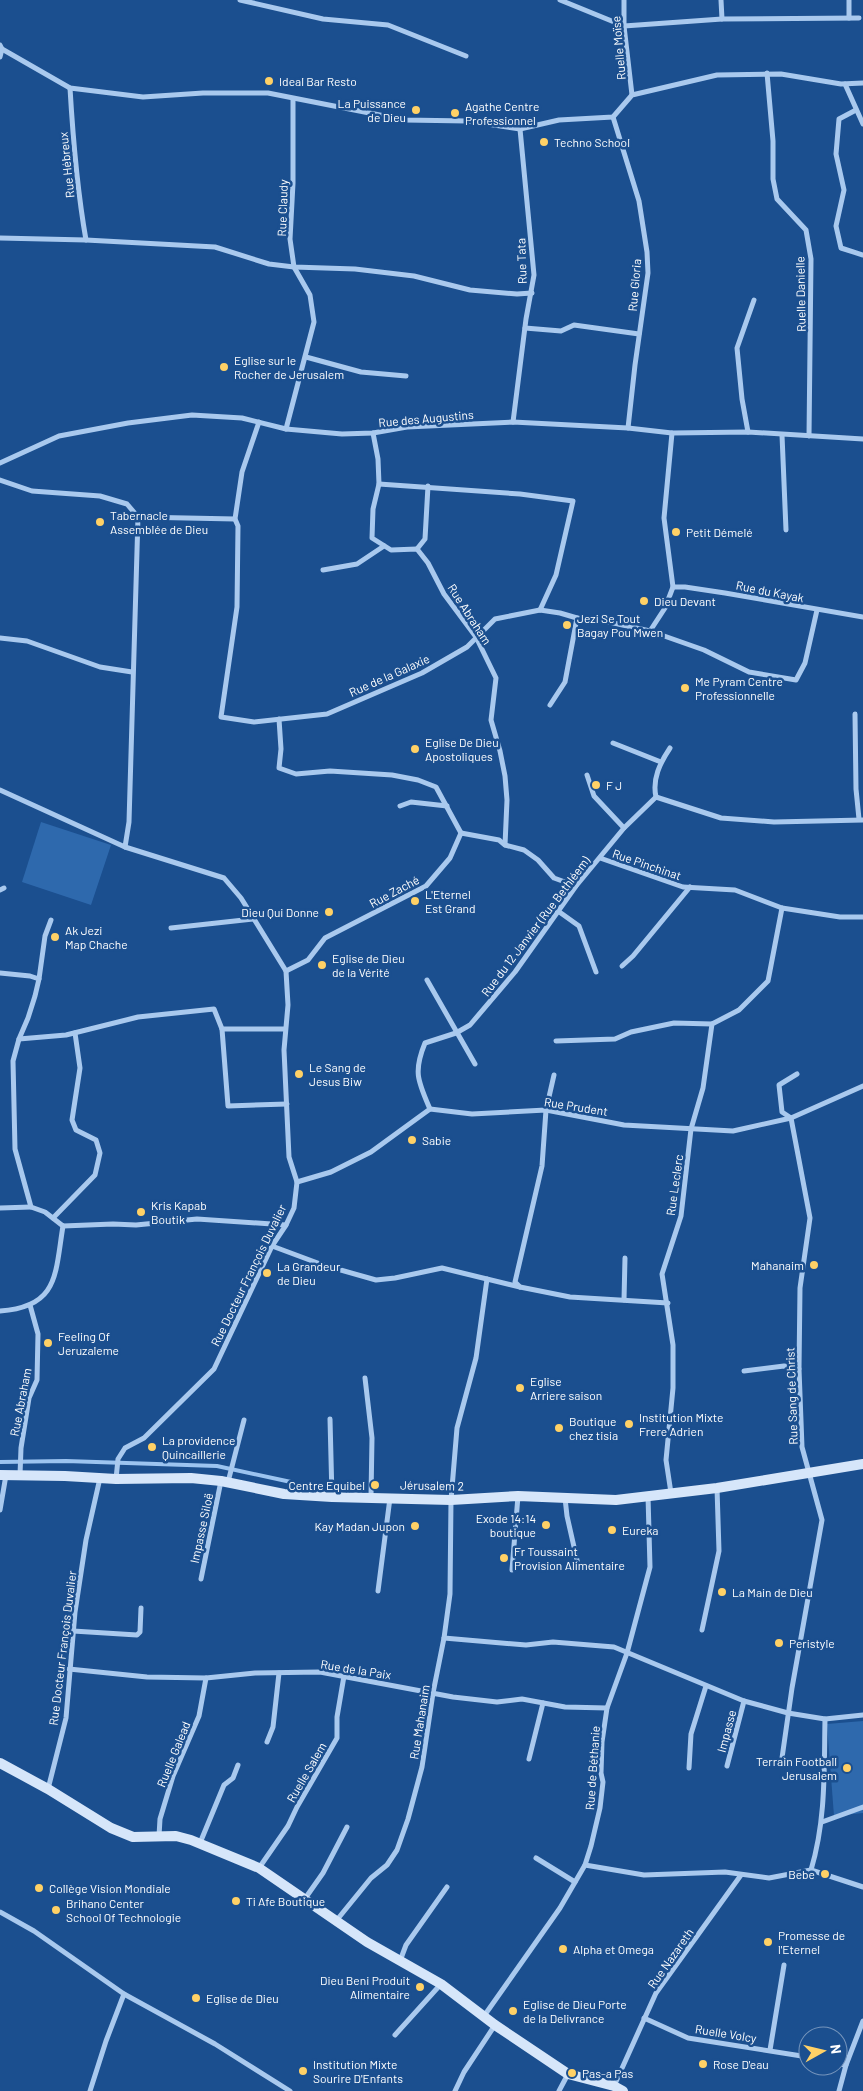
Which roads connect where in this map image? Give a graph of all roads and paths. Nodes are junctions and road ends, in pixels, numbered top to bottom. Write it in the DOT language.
graph roads {
  1 [pos="240,0"];
  2 [pos="560,0"];
  3 [pos="624,0"];
  4 [pos="721,0"];
  5 [pos="849,0"];
  6 [pos="849,18"];
  7 [pos="859,18"];
  8 [pos="722,19"];
  9 [pos="624,26"];
  10 [pos="1,47"];
  11 [pos="466,56"];
  12 [pos="0,57"];
  13 [pos="767,74"];
  14 [pos="845,84"];
  15 [pos="863,84"];
  16 [pos="70,88"];
  17 [pos="632,95"];
  18 [pos="293,99"];
  19 [pos="856,110"];
  20 [pos="613,117"];
  21 [pos="863,124"];
  22 [pos="520,129"];
  23 [pos="0,238"];
  24 [pos="86,240"];
  25 [pos="863,256"];
  26 [pos="294,267"];
  27 [pos="532,293"];
  28 [pos="754,300"];
  29 [pos="525,328"];
  30 [pos="639,334"];
  31 [pos="306,357"];
  32 [pos="406,376"];
  33 [pos="259,422"];
  34 [pos="513,422"];
  35 [pos="628,428"];
  36 [pos="286,429"];
  37 [pos="748,432"];
  38 [pos="373,433"];
  39 [pos="672,433"];
  40 [pos="782,435"];
  41 [pos="809,436"];
  42 [pos="863,439"];
  43 [pos="0,463"];
  44 [pos="0,480"];
  45 [pos="378,484"];
  46 [pos="428,486"];
  47 [pos="138,517"];
  48 [pos="235,519"];
  49 [pos="786,530"];
  50 [pos="384,546"];
  51 [pos="417,549"];
  52 [pos="323,570"];
  53 [pos="673,587"];
  54 [pos="540,610"];
  55 [pos="817,610"];
  56 [pos="863,617"];
  57 [pos="577,618"];
  58 [pos="650,631"];
  59 [pos="476,637"];
  60 [pos="0,638"];
  61 [pos="132,672"];
  62 [pos="550,705"];
  63 [pos="855,714"];
  64 [pos="279,719"];
  65 [pos="613,744"];
  66 [pos="670,748"];
  67 [pos="661,762"];
  68 [pos="587,775"];
  69 [pos="0,790"];
  70 [pos="656,797"];
  71 [pos="400,806"];
  72 [pos="447,806"];
  73 [pos="861,820"];
  74 [pos="624,828"];
  75 [pos="461,833"];
  76 [pos="505,845"];
  77 [pos="125,847"];
  78 [pos="600,858"];
  79 [pos="576,886"];
  80 [pos="690,887"];
  81 [pos="782,908"];
  82 [pos="558,911"];
  83 [pos="863,917"];
  84 [pos="253,919"];
  85 [pos="51,920"];
  86 [pos="171,928"];
  87 [pos="622,966"];
  88 [pos="286,971"];
  89 [pos="596,972"];
  90 [pos="0,973"];
  91 [pos="38,979"];
  92 [pos="427,980"];
  93 [pos="712,1024"];
  94 [pos="222,1029"];
  95 [pos="285,1029"];
  96 [pos="75,1033"];
  97 [pos="456,1033"];
  98 [pos="19,1039"];
  99 [pos="556,1041"];
  100 [pos="475,1064"];
  101 [pos="797,1074"];
  102 [pos="554,1075"];
  103 [pos="863,1086"];
  104 [pos="287,1104"];
  105 [pos="430,1109"];
  106 [pos="546,1110"];
  107 [pos="791,1118"];
  108 [pos="691,1129"];
  109 [pos="297,1182"];
  110 [pos="31,1207"];
  111 [pos="0,1208"];
  112 [pos="54,1218"];
  113 [pos="286,1225"];
  114 [pos="63,1226"];
  115 [pos="272,1246"];
  116 [pos="625,1258"];
  117 [pos="487,1279"];
  118 [pos="520,1287"];
  119 [pos="624,1300"];
  120 [pos="668,1303"];
  121 [pos="30,1305"];
  122 [pos="0,1311"];
  123 [pos="798,1369"];
  124 [pos="744,1371"];
  125 [pos="365,1378"];
  126 [pos="330,1419"];
  127 [pos="244,1420"];
  128 [pos="863,1464"];
  129 [pos="808,1472"];
  130 [pos="20,1474"];
  131 [pos="116,1474"];
  132 [pos="3,1475"];
  133 [pos="100,1478"];
  134 [pos="224,1482"];
  135 [pos="717,1488"];
  136 [pos="671,1493"];
  137 [pos="371,1496"];
  138 [pos="518,1496"];
  139 [pos="648,1496"];
  140 [pos="332,1497"];
  141 [pos="390,1497"];
  142 [pos="565,1498"];
  143 [pos="451,1500"];
  144 [pos="0,1510"];
  145 [pos="579,1568"];
  146 [pos="512,1570"];
  147 [pos="201,1579"];
  148 [pos="378,1591"];
  149 [pos="141,1608"];
  150 [pos="702,1630"];
  151 [pos="73,1631"];
  152 [pos="444,1638"];
  153 [pos="627,1653"];
  154 [pos="69,1669"];
  155 [pos="279,1673"];
  156 [pos="344,1676"];
  157 [pos="206,1678"];
  158 [pos="706,1686"];
  159 [pos="433,1693"];
  160 [pos="744,1701"];
  161 [pos="543,1703"];
  162 [pos="608,1708"];
  163 [pos="788,1713"];
  164 [pos="863,1715"];
  165 [pos="825,1719"];
  166 [pos="267,1742"];
  167 [pos="782,1758"];
  168 [pos="529,1759"];
  169 [pos="0,1763"];
  170 [pos="238,1765"];
  171 [pos="727,1766"];
  172 [pos="689,1768"];
  173 [pos="48,1789"];
  174 [pos="863,1807"];
  175 [pos="822,1822"];
  176 [pos="347,1827"];
  177 [pos="159,1837"];
  178 [pos="200,1843"];
  179 [pos="536,1858"];
  180 [pos="585,1865"];
  181 [pos="259,1868"];
  182 [pos="810,1870"];
  183 [pos="741,1875"];
  184 [pos="575,1882"];
  185 [pos="447,1887"];
  186 [pos="863,1887"];
  187 [pos="304,1900"];
  188 [pos="0,1912"];
  189 [pos="335,1922"];
  190 [pos="400,1960"];
  191 [pos="784,1965"];
  192 [pos="441,1984"];
  193 [pos="124,1994"];
  194 [pos="484,2016"];
  195 [pos="644,2018"];
  196 [pos="863,2021"];
  197 [pos="495,2025"];
  198 [pos="394,2035"];
  199 [pos="770,2050"];
  200 [pos="798,2056"];
  201 [pos="848,2060"];
  202 [pos="568,2074"];
  203 [pos="843,2076"];
  204 [pos="614,2086"];
  205 [pos="90,2091"];
  206 [pos="290,2091"];
  207 [pos="454,2091"];
  208 [pos="559,2091"];
  209 [pos="623,2091"];
  210 [pos="840,2091"];
  1 -- 11 [label="street"];
  2 -- 9 [label="street"];
  3 -- 9 [label="street, Ruelle Moïse"];
  4 -- 8 [label="street"];
  5 -- 6 [label="street"];
  6 -- 7 [label="street"];
  6 -- 8 [label="street"];
  8 -- 9 [label="street"];
  9 -- 17 [label="street, Ruelle Moïse"];
  10 -- 12 [label="street"];
  10 -- 16 [label="street"];
  13 -- 14 [label="street"];
  13 -- 17 [label="street"];
  13 -- 41 [label="street, Ruelle Danielle"];
  14 -- 15 [label="street"];
  14 -- 19 [label="street"];
  16 -- 18 [label="street"];
  16 -- 24 [label="street, Rue Hébreux"];
  17 -- 20 [label="street"];
  18 -- 22 [label="street"];
  18 -- 26 [label="street, Rue Claudy"];
  19 -- 21 [label="street"];
  19 -- 25 [label="street"];
  20 -- 22 [label="street"];
  20 -- 30 [label="street, Rue Gloria"];
  22 -- 27 [label="street, Rue Tata"];
  23 -- 24 [label="street"];
  24 -- 26 [label="street"];
  26 -- 27 [label="street"];
  26 -- 31 [label="street, Rue Claudy"];
  27 -- 29 [label="street, Rue Tata"];
  28 -- 37 [label="street"];
  29 -- 30 [label="street"];
  29 -- 34 [label="street, Rue Tata"];
  30 -- 35 [label="street, Rue Gloria"];
  31 -- 32 [label="street"];
  31 -- 36 [label="street, Rue Claudy"];
  33 -- 36 [label="street, Rue des Augustins"];
  33 -- 43 [label="street, Rue des Augustins"];
  33 -- 48 [label="street, Rue de la Galaxie"];
  34 -- 35 [label="street, Rue des Augustins"];
  34 -- 38 [label="street, Rue des Augustins"];
  35 -- 39 [label="street, Rue des Augustins"];
  36 -- 38 [label="street, Rue des Augustins"];
  37 -- 39 [label="street, Rue des Augustins"];
  37 -- 40 [label="street, Rue des Augustins"];
  38 -- 45 [label="street"];
  39 -- 53 [label="street"];
  40 -- 41 [label="street, Rue des Augustins"];
  40 -- 49 [label="street"];
  41 -- 42 [label="street, Rue des Augustins"];
  44 -- 47 [label="street"];
  45 -- 46 [label="street"];
  45 -- 50 [label="street"];
  46 -- 51 [label="street"];
  46 -- 54 [label="street"];
  47 -- 48 [label="street"];
  47 -- 61 [label="street"];
  48 -- 64 [label="street, Rue de la Galaxie"];
  50 -- 51 [label="street"];
  50 -- 52 [label="street"];
  51 -- 59 [label="street, Rue Abraham"];
  53 -- 55 [label="street, Rue du Kayak"];
  53 -- 58 [label="street"];
  54 -- 57 [label="street, Rue de la Galaxie"];
  54 -- 59 [label="street, Rue de la Galaxie"];
  55 -- 56 [label="street, Rue du Kayak"];
  55 -- 58 [label="street, Rue de la Galaxie"];
  57 -- 58 [label="street, Rue de la Galaxie"];
  57 -- 62 [label="street"];
  59 -- 64 [label="street, Rue de la Galaxie"];
  59 -- 76 [label="street, Rue Abraham"];
  60 -- 61 [label="street"];
  61 -- 77 [label="street"];
  63 -- 73 [label="street"];
  64 -- 72 [label="street"];
  65 -- 67 [label="street"];
  66 -- 67 [label="street"];
  67 -- 70 [label="street"];
  68 -- 74 [label="street"];
  69 -- 77 [label="street, Rue Docteur François Duvalier"];
  70 -- 73 [label="street"];
  70 -- 74 [label="street, Rue du 12 Janvier (Rue Bethléem)"];
  71 -- 72 [label="street"];
  72 -- 75 [label="street"];
  74 -- 78 [label="street, Rue du 12 Janvier (Rue Bethléem)"];
  75 -- 76 [label="street"];
  75 -- 88 [label="street, Rue Zaché"];
  76 -- 79 [label="street"];
  77 -- 84 [label="street, Rue Docteur François Duvalier"];
  78 -- 79 [label="street, Rue du 12 Janvier (Rue Bethléem)"];
  78 -- 80 [label="street, Rue Pinchinat"];
  79 -- 82 [label="street, Rue du 12 Janvier (Rue Bethléem)"];
  80 -- 81 [label="street, Rue Pinchinat"];
  80 -- 87 [label="street"];
  81 -- 83 [label="street, Rue Pinchinat"];
  81 -- 93 [label="street"];
  82 -- 89 [label="street"];
  82 -- 97 [label="street, Rue du 12 Janvier (Rue Bethléem)"];
  84 -- 86 [label="street"];
  84 -- 88 [label="street, Rue Docteur François Duvalier"];
  85 -- 91 [label="street"];
  88 -- 95 [label="street, Rue Docteur François Duvalier"];
  90 -- 91 [label="street"];
  91 -- 98 [label="street"];
  92 -- 97 [label="street"];
  93 -- 99 [label="street"];
  93 -- 108 [label="street, Rue Leclerc"];
  94 -- 95 [label="street"];
  94 -- 96 [label="street"];
  94 -- 104 [label="street"];
  95 -- 104 [label="street, Rue Docteur François Duvalier"];
  96 -- 98 [label="street"];
  96 -- 112 [label="street"];
  97 -- 100 [label="street"];
  97 -- 105 [label="street, Rue du 12 Janvier (Rue Bethléem)"];
  98 -- 110 [label="street"];
  101 -- 107 [label="street, Rue Sang de Christ"];
  102 -- 106 [label="street"];
  103 -- 107 [label="street, Rue Prudent"];
  104 -- 109 [label="street, Rue Docteur François Duvalier"];
  105 -- 106 [label="street, Rue Prudent"];
  105 -- 109 [label="street"];
  106 -- 108 [label="street, Rue Prudent"];
  106 -- 118 [label="street"];
  107 -- 108 [label="street, Rue Prudent"];
  107 -- 123 [label="street, Rue Sang de Christ"];
  108 -- 120 [label="street, Rue Leclerc"];
  109 -- 113 [label="street, Rue Docteur François Duvalier"];
  110 -- 111 [label="street"];
  110 -- 112 [label="street"];
  112 -- 114 [label="street"];
  113 -- 114 [label="street"];
  113 -- 115 [label="street, Rue Docteur François Duvalier"];
  114 -- 121 [label="street"];
  115 -- 117 [label="street"];
  115 -- 131 [label="street, Rue Docteur François Duvalier"];
  116 -- 119 [label="street"];
  117 -- 118 [label="street"];
  117 -- 143 [label="street, Rue Mahanaim"];
  118 -- 119 [label="street"];
  119 -- 120 [label="street"];
  120 -- 136 [label="street, Rue Leclerc"];
  121 -- 122 [label="street"];
  121 -- 130 [label="street, Rue Abraham"];
  123 -- 124 [label="street"];
  123 -- 129 [label="street, Rue Sang de Christ"];
  125 -- 137 [label="street"];
  126 -- 140 [label="street"];
  127 -- 134 [label="street, Impasse Siloë"];
  128 -- 129 [label="street, Jérusalem 2"];
  129 -- 135 [label="street, Jérusalem 2"];
  129 -- 163 [label="street, Rue Sang de Christ"];
  130 -- 132 [label="street, Jérusalem 2"];
  130 -- 133 [label="street, Jérusalem 2"];
  131 -- 133 [label="street, Jérusalem 2"];
  131 -- 134 [label="street, Jérusalem 2"];
  132 -- 144 [label="street"];
  133 -- 151 [label="street, Rue Docteur François Duvalier"];
  134 -- 140 [label="street, Jérusalem 2"];
  134 -- 147 [label="street, Impasse Siloë"];
  135 -- 136 [label="street, Jérusalem 2"];
  135 -- 150 [label="street"];
  136 -- 139 [label="street, Jérusalem 2"];
  137 -- 140 [label="street, Jérusalem 2"];
  137 -- 141 [label="street, Jérusalem 2"];
  138 -- 142 [label="street, Jérusalem 2"];
  138 -- 143 [label="street, Jérusalem 2"];
  138 -- 146 [label="street"];
  139 -- 142 [label="street, Jérusalem 2"];
  139 -- 153 [label="street, Rue de Béthanie"];
  141 -- 143 [label="street, Jérusalem 2"];
  141 -- 148 [label="street"];
  142 -- 145 [label="street"];
  143 -- 152 [label="street, Rue Mahanaim"];
  149 -- 151 [label="street"];
  151 -- 154 [label="street, Rue Docteur François Duvalier"];
  152 -- 153 [label="street"];
  152 -- 159 [label="street, Rue Mahanaim"];
  153 -- 158 [label="street"];
  153 -- 162 [label="street, Rue de Béthanie"];
  154 -- 157 [label="street, Rue de la Paix"];
  154 -- 173 [label="street, Rue Docteur François Duvalier"];
  155 -- 156 [label="street, Rue de la Paix"];
  155 -- 157 [label="street, Rue de la Paix"];
  155 -- 166 [label="street"];
  156 -- 159 [label="street, Rue de la Paix"];
  156 -- 181 [label="street, Ruelle Salem"];
  157 -- 177 [label="street, Ruelle Galead"];
  158 -- 160 [label="street"];
  158 -- 172 [label="street"];
  159 -- 161 [label="street, Rue de la Paix"];
  159 -- 189 [label="street, Rue Mahanaim"];
  160 -- 163 [label="street"];
  160 -- 171 [label="street, Impasse"];
  161 -- 162 [label="street, Rue de la Paix"];
  161 -- 168 [label="street"];
  162 -- 180 [label="street, Rue de Béthanie"];
  163 -- 165 [label="street"];
  163 -- 167 [label="street, Rue Sang de Christ"];
  164 -- 165 [label="street"];
  165 -- 175 [label="street"];
  169 -- 173 [label="street"];
  170 -- 178 [label="street"];
  173 -- 177 [label="street"];
  174 -- 175 [label="street"];
  175 -- 182 [label="street"];
  176 -- 187 [label="street"];
  177 -- 178 [label="street"];
  178 -- 181 [label="street"];
  179 -- 184 [label="street"];
  180 -- 183 [label="street"];
  180 -- 184 [label="street, Rue de Béthanie"];
  181 -- 187 [label="street"];
  182 -- 183 [label="street"];
  182 -- 186 [label="street"];
  183 -- 195 [label="street, Rue Nazareth"];
  184 -- 194 [label="street, Rue de Béthanie"];
  185 -- 190 [label="street"];
  187 -- 189 [label="street"];
  188 -- 193 [label="street"];
  189 -- 190 [label="street"];
  190 -- 192 [label="street"];
  191 -- 199 [label="street"];
  192 -- 194 [label="street"];
  192 -- 198 [label="street"];
  193 -- 205 [label="street"];
  193 -- 206 [label="street"];
  194 -- 197 [label="street"];
  195 -- 199 [label="street, Ruelle Volcy"];
  195 -- 204 [label="street, Rue Nazareth"];
  196 -- 201 [label="street"];
  197 -- 202 [label="street"];
  197 -- 207 [label="street"];
  199 -- 200 [label="street, Ruelle Volcy"];
  202 -- 204 [label="street"];
  202 -- 208 [label="street"];
  203 -- 210 [label="street"];
  204 -- 209 [label="street"];
}
